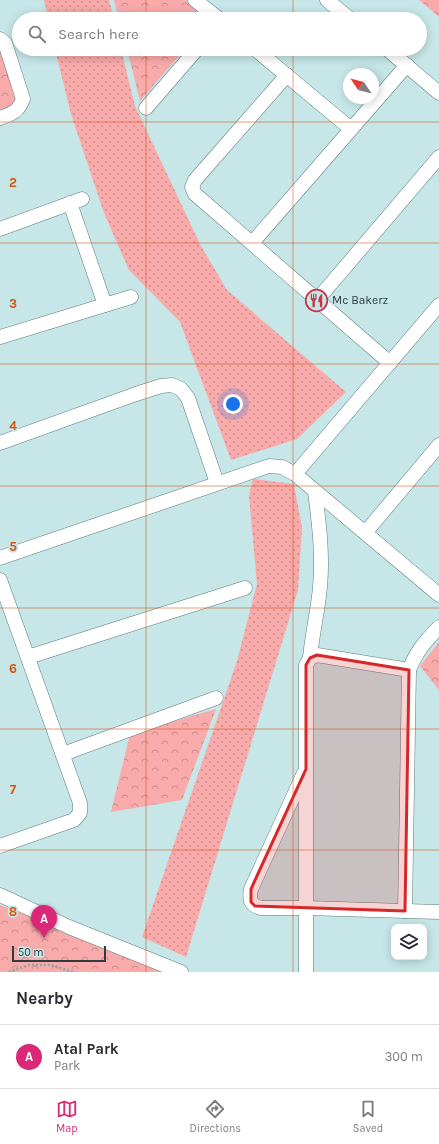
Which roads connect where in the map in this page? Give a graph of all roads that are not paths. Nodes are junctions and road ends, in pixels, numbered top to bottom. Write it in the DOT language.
graph roads {
  1 [pos="195,0"];
  2 [pos="327,0"];
  3 [pos="210,12"];
  4 [pos="342,12"];
  5 [pos="0,39"];
  6 [pos="191,56"];
  7 [pos="264,56"];
  8 [pos="396,56"];
  9 [pos="407,65"];
  10 [pos="287,75"];
  11 [pos="439,93"];
  12 [pos="146,108"];
  13 [pos="0,118"];
  14 [pos="351,129"];
  15 [pos="439,157"];
  16 [pos="0,229"];
  17 [pos="252,243"];
  18 [pos="131,297"];
  19 [pos="317,300"];
  20 [pos="105,305"];
  21 [pos="439,305"];
  22 [pos="0,337"];
  23 [pos="390,363"];
  24 [pos="0,443"];
  25 [pos="438,447"];
  26 [pos="295,474"];
  27 [pos="217,483"];
  28 [pos="315,491"];
  29 [pos="365,533"];
  30 [pos="0,558"];
  31 [pos="0,580"];
  32 [pos="245,588"];
  33 [pos="439,594"];
  34 [pos="439,627"];
  35 [pos="28,658"];
  36 [pos="310,658"];
  37 [pos="409,670"];
  38 [pos="216,698"];
  39 [pos="63,754"];
  40 [pos="306,769"];
  41 [pos="0,846"];
  42 [pos="0,895"];
  43 [pos="306,908"];
  44 [pos="405,911"];
  45 [pos="439,912"];
  46 [pos="181,972"];
  47 [pos="306,972"];
  1 -- 3 [label="street"];
  2 -- 4 [label="street"];
  5 -- 13 [label="street"];
  6 -- 12 [label="street"];
  7 -- 10 [label="street"];
  8 -- 9 [label="street"];
  9 -- 11 [label="street"];
  9 -- 14 [label="street"];
  10 -- 14 [label="street"];
  10 -- 17 [label="street"];
  14 -- 17 [label="street"];
  15 -- 19 [label="street"];
  16 -- 20 [label="street"];
  17 -- 19 [label="street"];
  18 -- 20 [label="street"];
  19 -- 23 [label="street"];
  20 -- 22 [label="street"];
  21 -- 23 [label="street"];
  23 -- 26 [label="street"];
  24 -- 27 [label="street"];
  25 -- 29 [label="street"];
  26 -- 27 [label="street"];
  26 -- 28 [label="street"];
  27 -- 30 [label="street"];
  28 -- 29 [label="street"];
  28 -- 36 [label="street"];
  29 -- 33 [label="street"];
  31 -- 35 [label="street"];
  32 -- 35 [label="street"];
  34 -- 37 [label="street"];
  35 -- 39 [label="street"];
  36 -- 37 [label="street"];
  36 -- 40 [label="street"];
  37 -- 44 [label="street"];
  38 -- 39 [label="street"];
  39 -- 41 [label="street"];
  40 -- 43 [label="street"];
  40 -- 43 [label="street"];
  42 -- 46 [label="street"];
  43 -- 44 [label="street"];
  43 -- 47 [label="street"];
  44 -- 45 [label="street"];
}
